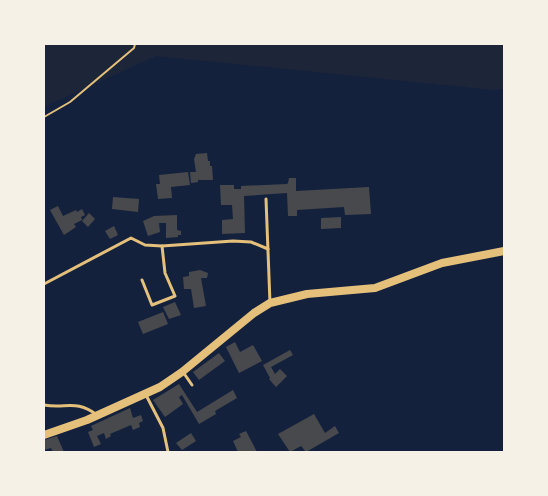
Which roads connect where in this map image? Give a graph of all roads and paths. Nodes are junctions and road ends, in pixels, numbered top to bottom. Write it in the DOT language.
graph roads {
  1 [pos="135,44"];
  2 [pos="44,117"];
  3 [pos="266,199"];
  4 [pos="162,246"];
  5 [pos="268,249"];
  6 [pos="504,251"];
  7 [pos="142,280"];
  8 [pos="44,284"];
  9 [pos="270,303"];
  10 [pos="182,372"];
  11 [pos="192,385"];
  12 [pos="146,394"];
  13 [pos="44,405"];
  14 [pos="97,415"];
  15 [pos="44,435"];
  16 [pos="168,452"];
  1 -- 2 [label="path"];
  3 -- 5 [label="lane"];
  4 -- 5 [label="lane"];
  4 -- 7 [label="lane"];
  4 -- 8 [label="lane"];
  5 -- 9 [label="lane"];
  6 -- 9 [label="street"];
  9 -- 10 [label="street"];
  10 -- 11 [label="lane"];
  10 -- 12 [label="street"];
  12 -- 14 [label="street"];
  12 -- 16 [label="lane"];
  13 -- 14 [label="lane"];
  14 -- 15 [label="street"];
}
